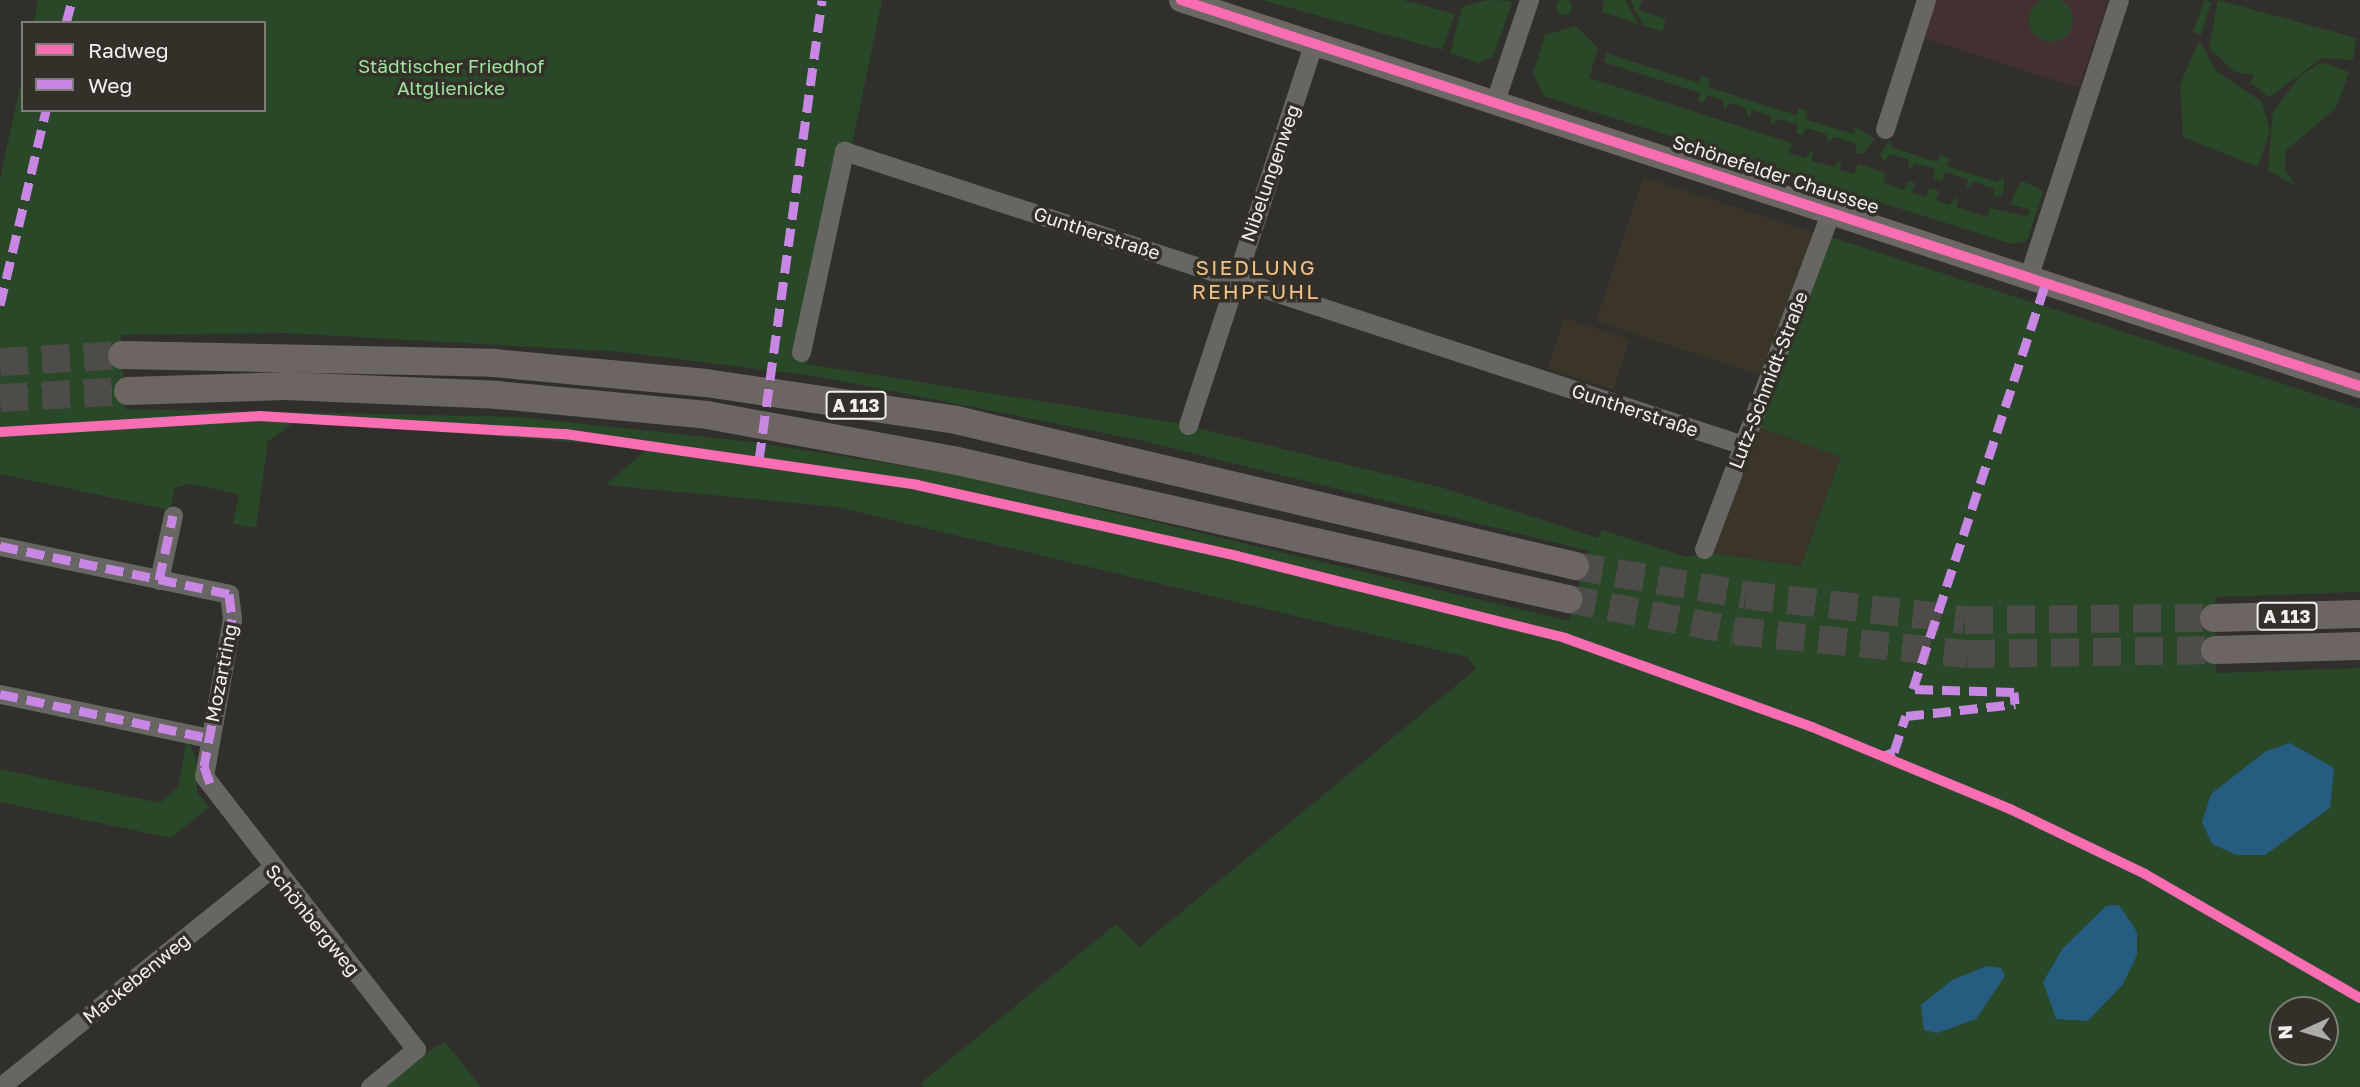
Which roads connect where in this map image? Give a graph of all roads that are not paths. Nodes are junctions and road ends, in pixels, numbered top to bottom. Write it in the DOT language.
graph roads {
  1 [pos="1181,0"];
  2 [pos="1529,0"];
  3 [pos="1926,0"];
  4 [pos="2119,0"];
  5 [pos="1314,41"];
  6 [pos="1495,101"];
  7 [pos="1885,129"];
  8 [pos="1831,211"];
  9 [pos="2029,275"];
  10 [pos="1235,278"];
  11 [pos="802,352"];
  12 [pos="122,355"];
  13 [pos="2360,386"];
  14 [pos="128,391"];
  15 [pos="1188,425"];
  16 [pos="1743,445"];
  17 [pos="173,515"];
  18 [pos="0,546"];
  19 [pos="1704,549"];
  20 [pos="1575,566"];
  21 [pos="159,580"];
  22 [pos="1569,599"];
  23 [pos="2360,614"];
  24 [pos="2214,618"];
  25 [pos="2360,646"];
  26 [pos="2215,650"];
  27 [pos="0,694"];
  28 [pos="209,738"];
  29 [pos="212,789"];
  30 [pos="271,868"];
  31 [pos="0,1087"];
  32 [pos="370,1087"];
  1 -- 5 [label="main road, Schönefelder Chaussee"];
  2 -- 6 [label="street"];
  3 -- 7 [label="street"];
  4 -- 9 [label="street"];
  5 -- 6 [label="main road, Schönefelder Chaussee"];
  5 -- 10 [label="street, Nibelungenweg"];
  6 -- 8 [label="main road, Schönefelder Chaussee"];
  8 -- 9 [label="main road, Schönefelder Chaussee"];
  8 -- 16 [label="street, Lutz-Schmidt-Straße"];
  9 -- 13 [label="main road, Schönefelder Chaussee"];
  10 -- 11 [label="street, Guntherstraße"];
  10 -- 15 [label="street, Nibelungenweg"];
  10 -- 16 [label="street, Guntherstraße"];
  12 -- 20 [label="highway, A 113"];
  14 -- 22 [label="highway, A 113"];
  16 -- 19 [label="street, Lutz-Schmidt-Straße"];
  17 -- 21 [label="street"];
  18 -- 21 [label="street, Mozartring"];
  21 -- 28 [label="street, Mozartring"];
  23 -- 24 [label="highway, A 113"];
  25 -- 26 [label="highway, A 113"];
  27 -- 28 [label="street, Mozartring"];
  28 -- 29 [label="street, Mozartring"];
  29 -- 30 [label="street, Schönbergweg"];
  30 -- 31 [label="street, Mackebenweg"];
  30 -- 32 [label="street, Schönbergweg"];
}
